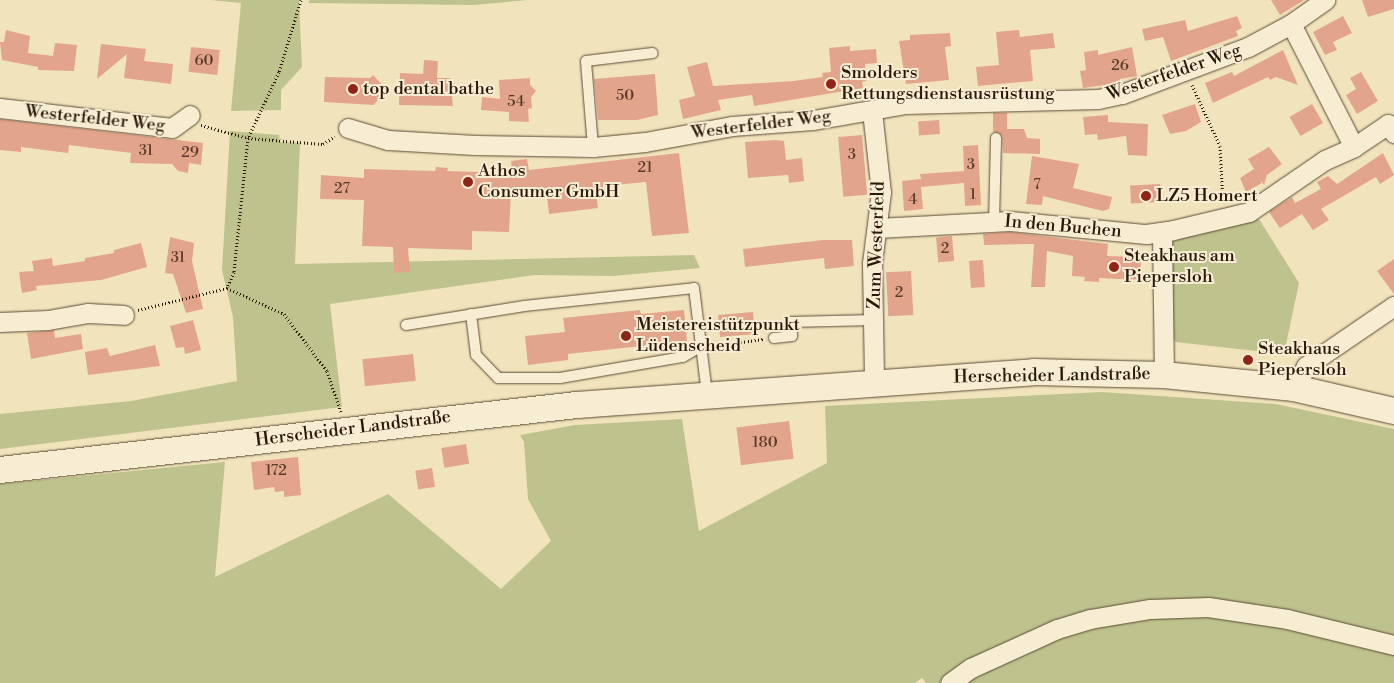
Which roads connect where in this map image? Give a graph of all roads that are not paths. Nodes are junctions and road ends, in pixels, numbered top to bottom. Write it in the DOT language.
graph roads {
  1 [pos="1325,0"];
  2 [pos="1291,24"];
  3 [pos="653,53"];
  4 [pos="0,108"];
  5 [pos="872,111"];
  6 [pos="190,115"];
  7 [pos="1393,127"];
  8 [pos="348,128"];
  9 [pos="996,138"];
  10 [pos="593,147"];
  11 [pos="1354,147"];
  12 [pos="994,222"];
  13 [pos="877,228"];
  14 [pos="1162,232"];
  15 [pos="1394,306"];
  16 [pos="472,314"];
  17 [pos="124,315"];
  18 [pos="874,320"];
  19 [pos="0,322"];
  20 [pos="406,325"];
  21 [pos="774,338"];
  22 [pos="700,347"];
  23 [pos="1164,375"];
  24 [pos="874,382"];
  25 [pos="1294,388"];
  26 [pos="708,395"];
  27 [pos="1394,411"];
  28 [pos="0,470"];
  29 [pos="1394,645"];
  30 [pos="950,683"];
  1 -- 2 [label="street, Westerfelder Weg"];
  2 -- 5 [label="street, Westerfelder Weg"];
  2 -- 11 [label="street"];
  3 -- 10 [label="lane"];
  4 -- 6 [label="street, Westerfelder Weg"];
  5 -- 10 [label="street, Westerfelder Weg"];
  5 -- 13 [label="street, Zum Westerfeld"];
  7 -- 11 [label="street, In den Buchen"];
  8 -- 10 [label="street, Westerfelder Weg"];
  9 -- 12 [label="lane, In den Buchen"];
  11 -- 14 [label="street, In den Buchen"];
  12 -- 13 [label="street, In den Buchen"];
  12 -- 14 [label="street, In den Buchen"];
  13 -- 18 [label="street, Zum Westerfeld"];
  14 -- 23 [label="street"];
  15 -- 25 [label="street"];
  16 -- 20 [label="lane"];
  16 -- 22 [label="lane"];
  16 -- 22 [label="lane"];
  17 -- 19 [label="street"];
  18 -- 21 [label="lane, Zum Westerfeld"];
  18 -- 24 [label="street, Zum Westerfeld"];
  22 -- 26 [label="lane"];
  23 -- 24 [label="main road, Herscheider Landstraße"];
  23 -- 25 [label="main road, Herscheider Landstraße"];
  24 -- 26 [label="main road, Herscheider Landstraße"];
  25 -- 27 [label="main road, Herscheider Landstraße"];
  26 -- 28 [label="main road, Herscheider Landstraße"];
  29 -- 30 [label="street"];
}
